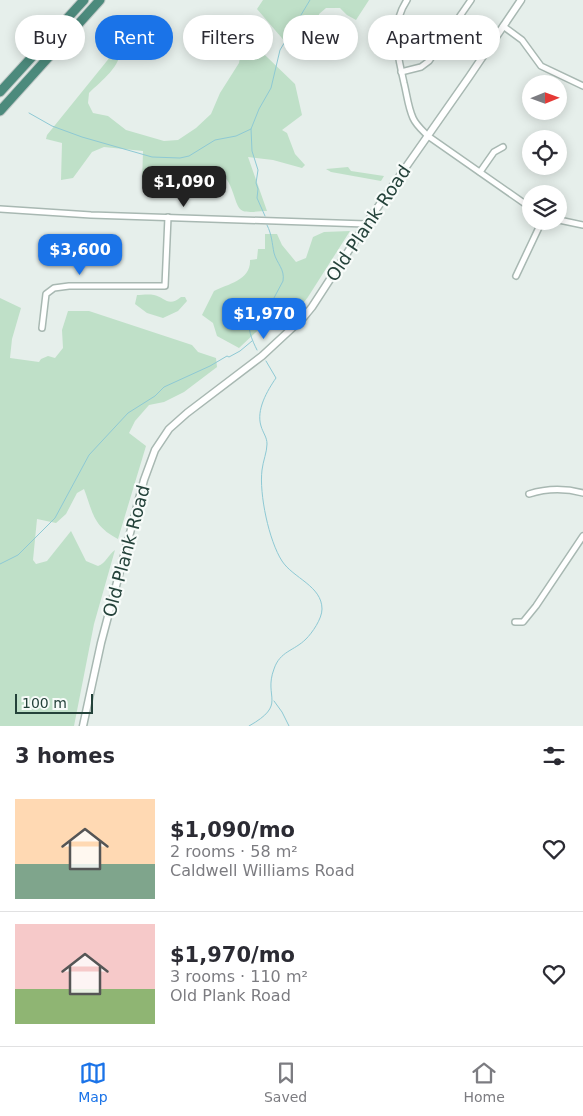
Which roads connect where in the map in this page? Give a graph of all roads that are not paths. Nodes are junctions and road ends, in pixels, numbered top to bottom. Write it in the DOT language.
graph roads {
  1 [pos="84,0"];
  2 [pos="100,0"];
  3 [pos="407,0"];
  4 [pos="472,0"];
  5 [pos="521,0"];
  6 [pos="503,26"];
  7 [pos="402,72"];
  8 [pos="583,86"];
  9 [pos="0,92"];
  10 [pos="0,111"];
  11 [pos="428,136"];
  12 [pos="503,147"];
  13 [pos="480,172"];
  14 [pos="522,202"];
  15 [pos="0,209"];
  16 [pos="168,217"];
  17 [pos="567,222"];
  18 [pos="366,224"];
  19 [pos="583,225"];
  20 [pos="538,230"];
  21 [pos="516,276"];
  22 [pos="42,328"];
  23 [pos="583,493"];
  24 [pos="529,494"];
  25 [pos="583,536"];
  26 [pos="516,622"];
  27 [pos="83,726"];
  1 -- 9 [label="highway"];
  2 -- 10 [label="highway"];
  3 -- 7 [label="street"];
  4 -- 7 [label="street"];
  5 -- 6 [label="street, Old Plank Road"];
  6 -- 8 [label="street"];
  6 -- 11 [label="street, Old Plank Road"];
  7 -- 11 [label="street"];
  11 -- 13 [label="street"];
  11 -- 18 [label="street, Old Plank Road"];
  12 -- 13 [label="street"];
  13 -- 14 [label="street"];
  15 -- 16 [label="street"];
  16 -- 18 [label="street"];
  16 -- 22 [label="street"];
  17 -- 19 [label="street"];
  18 -- 27 [label="street, Old Plank Road"];
  20 -- 21 [label="street"];
  23 -- 24 [label="street"];
  25 -- 26 [label="street"];
}
